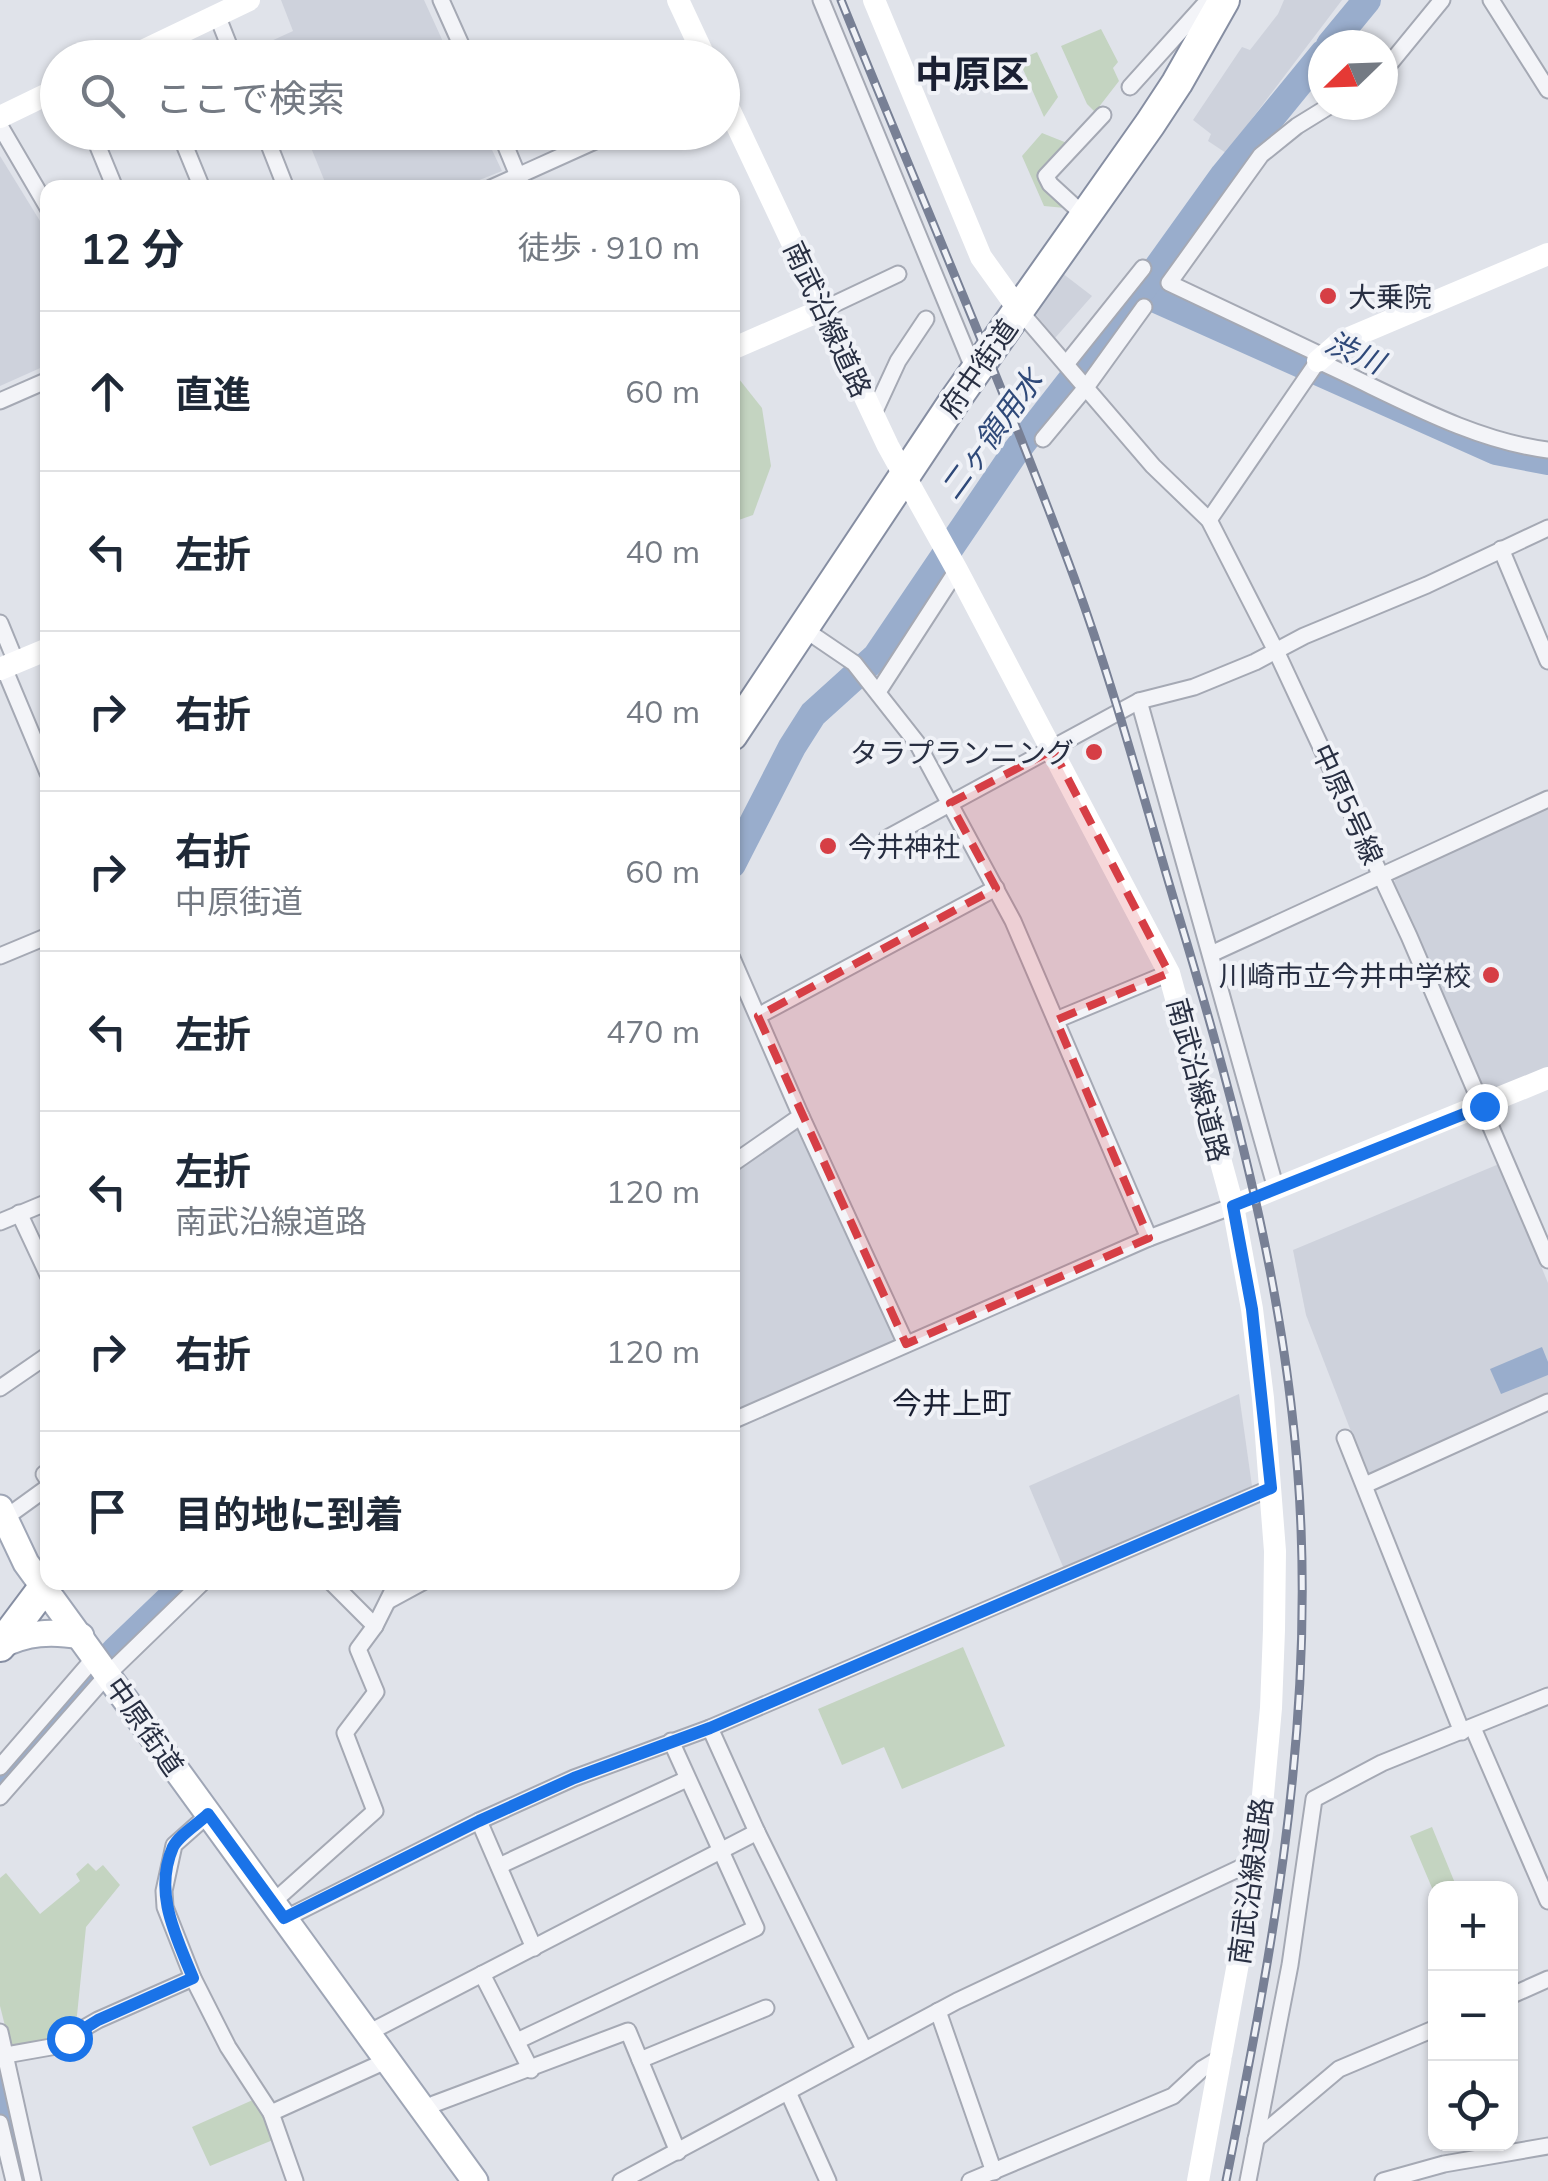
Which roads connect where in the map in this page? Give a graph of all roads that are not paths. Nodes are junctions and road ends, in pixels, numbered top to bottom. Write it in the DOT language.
graph roads {
  1 [pos="249,0"];
  2 [pos="441,0"];
  3 [pos="678,0"];
  4 [pos="821,0"];
  5 [pos="874,0"];
  6 [pos="1222,0"];
  7 [pos="1442,0"];
  8 [pos="1492,0"];
  9 [pos="217,14"];
  10 [pos="169,40"];
  11 [pos="227,40"];
  12 [pos="458,40"];
  13 [pos="697,40"];
  14 [pos="1398,54"];
  15 [pos="1130,86"];
  16 [pos="1548,90"];
  17 [pos="40,98"];
  18 [pos="1103,115"];
  19 [pos="0,117"];
  20 [pos="1308,119"];
  21 [pos="0,126"];
  22 [pos="740,132"];
  23 [pos="99,150"];
  24 [pos="187,150"];
  25 [pos="271,150"];
  26 [pos="508,150"];
  27 [pos="581,150"];
  28 [pos="112,180"];
  29 [pos="199,180"];
  30 [pos="283,180"];
  31 [pos="520,180"];
  32 [pos="525,180"];
  33 [pos="40,194"];
  34 [pos="1086,218"];
  35 [pos="1548,254"];
  36 [pos="1144,268"];
  37 [pos="898,274"];
  38 [pos="1144,307"];
  39 [pos="824,309"];
  40 [pos="1019,310"];
  41 [pos="926,319"];
  42 [pos="740,346"];
  43 [pos="1067,362"];
  44 [pos="1315,365"];
  45 [pos="975,372"];
  46 [pos="1087,386"];
  47 [pos="40,387"];
  48 [pos="0,401"];
  49 [pos="873,416"];
  50 [pos="1044,440"];
  51 [pos="1548,450"];
  52 [pos="906,476"];
  53 [pos="1209,520"];
  54 [pos="1548,528"];
  55 [pos="1502,549"];
  56 [pos="956,566"];
  57 [pos="0,623"];
  58 [pos="804,629"];
  59 [pos="40,652"];
  60 [pos="1277,653"];
  61 [pos="1548,661"];
  62 [pos="6,667"];
  63 [pos="878,692"];
  64 [pos="1138,700"];
  65 [pos="740,723"];
  66 [pos="1053,750"];
  67 [pos="40,753"];
  68 [pos="1548,799"];
  69 [pos="950,803"];
  70 [pos="888,838"];
  71 [pos="1382,878"];
  72 [pos="996,888"];
  73 [pos="40,939"];
  74 [pos="1211,954"];
  75 [pos="0,956"];
  76 [pos="1169,973"];
  77 [pos="740,976"];
  78 [pos="758,1016"];
  79 [pos="1056,1020"];
  80 [pos="1548,1078"];
  81 [pos="1484,1106"];
  82 [pos="800,1116"];
  83 [pos="740,1158"];
  84 [pos="1276,1189"];
  85 [pos="40,1205"];
  86 [pos="1233,1206"];
  87 [pos="19,1213"];
  88 [pos="0,1222"];
  89 [pos="1149,1238"];
  90 [pos="40,1258"];
  91 [pos="1548,1260"];
  92 [pos="906,1344"];
  93 [pos="40,1360"];
  94 [pos="0,1388"];
  95 [pos="1548,1402"];
  96 [pos="740,1417"];
  97 [pos="1345,1438"];
  98 [pos="1365,1485"];
  99 [pos="1271,1488"];
  100 [pos="40,1489"];
  101 [pos="2,1513"];
  102 [pos="40,1578"];
  103 [pos="42,1590"];
  104 [pos="50,1590"];
  105 [pos="191,1590"];
  106 [pos="339,1590"];
  107 [pos="393,1590"];
  108 [pos="408,1590"];
  109 [pos="388,1601"];
  110 [pos="375,1626"];
  111 [pos="0,1646"];
  112 [pos="95,1655"];
  113 [pos="1548,1696"];
  114 [pos="710,1728"];
  115 [pos="1468,1730"];
  116 [pos="671,1742"];
  117 [pos="0,1767"];
  118 [pos="688,1778"];
  119 [pos="0,1798"];
  120 [pos="208,1814"];
  121 [pos="479,1821"];
  122 [pos="757,1832"];
  123 [pos="720,1850"];
  124 [pos="1257,1860"];
  125 [pos="499,1866"];
  126 [pos="1548,1901"];
  127 [pos="278,1911"];
  128 [pos="534,1948"];
  129 [pos="482,1974"];
  130 [pos="193,1978"];
  131 [pos="1548,1979"];
  132 [pos="1518,1992"];
  133 [pos="766,2008"];
  134 [pos="938,2011"];
  135 [pos="1428,2031"];
  136 [pos="0,2032"];
  137 [pos="368,2033"];
  138 [pos="516,2041"];
  139 [pos="864,2049"];
  140 [pos="3,2056"];
  141 [pos="1222,2057"];
  142 [pos="388,2060"];
  143 [pos="640,2060"];
  144 [pos="531,2070"];
  145 [pos="788,2092"];
  146 [pos="424,2112"];
  147 [pos="271,2113"];
  148 [pos="0,2124"];
  149 [pos="1256,2139"];
  150 [pos="1548,2146"];
  151 [pos="678,2152"];
  152 [pos="994,2172"];
  153 [pos="14,2181"];
  154 [pos="34,2181"];
  155 [pos="295,2181"];
  156 [pos="475,2181"];
  157 [pos="621,2181"];
  158 [pos="828,2181"];
  159 [pos="970,2181"];
  160 [pos="1198,2181"];
  161 [pos="1248,2181"];
  162 [pos="1383,2181"];
  1 -- 9 [label="street"];
  2 -- 12 [label="street"];
  3 -- 13 [label="street"];
  4 -- 45 [label="street"];
  5 -- 40 [label="street"];
  6 -- 15 [label="street"];
  6 -- 34 [label="highway, 府中街道"];
  7 -- 14 [label="street"];
  8 -- 16 [label="street"];
  9 -- 10 [label="street"];
  9 -- 11 [label="street"];
  17 -- 19 [label="street"];
  18 -- 34 [label="street"];
  20 -- 44 [label="street"];
  21 -- 33 [label="street"];
  22 -- 39 [label="street, 南武沿線道路"];
  23 -- 28 [label="street"];
  24 -- 29 [label="street"];
  25 -- 30 [label="street"];
  26 -- 31 [label="street"];
  27 -- 32 [label="street"];
  34 -- 40 [label="highway, 府中街道"];
  35 -- 44 [label="street"];
  36 -- 43 [label="street"];
  37 -- 39 [label="street"];
  38 -- 46 [label="street"];
  39 -- 42 [label="street"];
  39 -- 49 [label="street, 南武沿線道路"];
  40 -- 43 [label="street, 中原5号線"];
  40 -- 45 [label="highway, 府中街道"];
  41 -- 49 [label="street"];
  43 -- 46 [label="street, 中原5号線"];
  44 -- 51 [label="street"];
  44 -- 53 [label="street"];
  45 -- 52 [label="highway, 府中街道"];
  46 -- 50 [label="street"];
  46 -- 53 [label="street, 中原5号線"];
  47 -- 48 [label="street"];
  49 -- 52 [label="street, 南武沿線道路"];
  52 -- 56 [label="street, 南武沿線道路"];
  52 -- 58 [label="highway, 府中街道"];
  53 -- 60 [label="street, 中原5号線"];
  54 -- 55 [label="street"];
  55 -- 60 [label="street"];
  55 -- 61 [label="street"];
  56 -- 63 [label="street"];
  56 -- 66 [label="street, 南武沿線道路"];
  57 -- 62 [label="street"];
  58 -- 63 [label="street"];
  58 -- 65 [label="highway, 府中街道"];
  59 -- 62 [label="street"];
  60 -- 64 [label="street"];
  60 -- 71 [label="street, 中原5号線"];
  62 -- 67 [label="street"];
  63 -- 69 [label="street"];
  64 -- 66 [label="street"];
  64 -- 74 [label="street"];
  66 -- 69 [label="street"];
  66 -- 76 [label="street, 南武沿線道路"];
  68 -- 71 [label="street"];
  69 -- 70 [label="street"];
  69 -- 72 [label="street"];
  71 -- 74 [label="street"];
  71 -- 81 [label="street, 中原5号線"];
  72 -- 78 [label="street"];
  72 -- 79 [label="street"];
  73 -- 75 [label="street"];
  74 -- 84 [label="street"];
  76 -- 79 [label="street"];
  76 -- 86 [label="street, 南武沿線道路"];
  77 -- 78 [label="street"];
  78 -- 82 [label="street"];
  79 -- 89 [label="street"];
  80 -- 81 [label="street"];
  81 -- 84 [label="street"];
  81 -- 91 [label="street, 中原5号線"];
  82 -- 83 [label="street"];
  82 -- 92 [label="street"];
  84 -- 86 [label="street"];
  85 -- 87 [label="street"];
  86 -- 89 [label="street"];
  86 -- 99 [label="street, 南武沿線道路"];
  87 -- 88 [label="street"];
  87 -- 90 [label="street"];
  89 -- 92 [label="street"];
  92 -- 96 [label="street"];
  93 -- 94 [label="street"];
  95 -- 98 [label="street"];
  97 -- 98 [label="street"];
  98 -- 115 [label="street"];
  99 -- 114 [label="street"];
  99 -- 124 [label="street, 南武沿線道路"];
  100 -- 101 [label="street"];
  101 -- 102 [label="main road, 中原街道"];
  103 -- 111 [label="highway"];
  104 -- 112 [label="main road, 中原街道"];
  105 -- 112 [label="street"];
  106 -- 110 [label="street"];
  107 -- 109 [label="street"];
  108 -- 109 [label="street"];
  109 -- 110 [label="street"];
  110 -- 127 [label="street"];
  111 -- 112 [label="main road"];
  112 -- 117 [label="street"];
  112 -- 119 [label="street"];
  112 -- 120 [label="main road, 中原街道"];
  113 -- 115 [label="street"];
  114 -- 116 [label="street"];
  114 -- 122 [label="street"];
  115 -- 126 [label="street"];
  115 -- 149 [label="street"];
  116 -- 118 [label="street"];
  116 -- 121 [label="street"];
  118 -- 123 [label="street"];
  118 -- 125 [label="street"];
  120 -- 127 [label="main road, 中原街道"];
  120 -- 130 [label="street"];
  121 -- 125 [label="street"];
  121 -- 127 [label="street"];
  122 -- 123 [label="street"];
  122 -- 139 [label="street"];
  123 -- 128 [label="street"];
  123 -- 138 [label="street"];
  124 -- 134 [label="street"];
  124 -- 141 [label="street, 南武沿線道路"];
  125 -- 128 [label="street"];
  127 -- 137 [label="main road, 中原街道"];
  128 -- 129 [label="street"];
  129 -- 137 [label="street"];
  129 -- 138 [label="street"];
  130 -- 140 [label="street"];
  130 -- 147 [label="street"];
  131 -- 132 [label="street"];
  133 -- 143 [label="street"];
  134 -- 139 [label="street"];
  134 -- 152 [label="street"];
  135 -- 149 [label="street"];
  136 -- 140 [label="street"];
  137 -- 142 [label="main road, 中原街道"];
  138 -- 144 [label="street"];
  139 -- 145 [label="street"];
  140 -- 154 [label="street"];
  141 -- 152 [label="street"];
  141 -- 160 [label="street, 南武沿線道路"];
  142 -- 146 [label="main road, 中原街道"];
  142 -- 147 [label="street"];
  143 -- 144 [label="street"];
  143 -- 151 [label="street"];
  144 -- 146 [label="street"];
  145 -- 151 [label="street"];
  145 -- 158 [label="street"];
  146 -- 156 [label="main road, 中原街道"];
  147 -- 155 [label="street"];
  148 -- 153 [label="street"];
  149 -- 161 [label="street"];
  150 -- 162 [label="street"];
  151 -- 157 [label="street"];
  152 -- 159 [label="street"];
}
